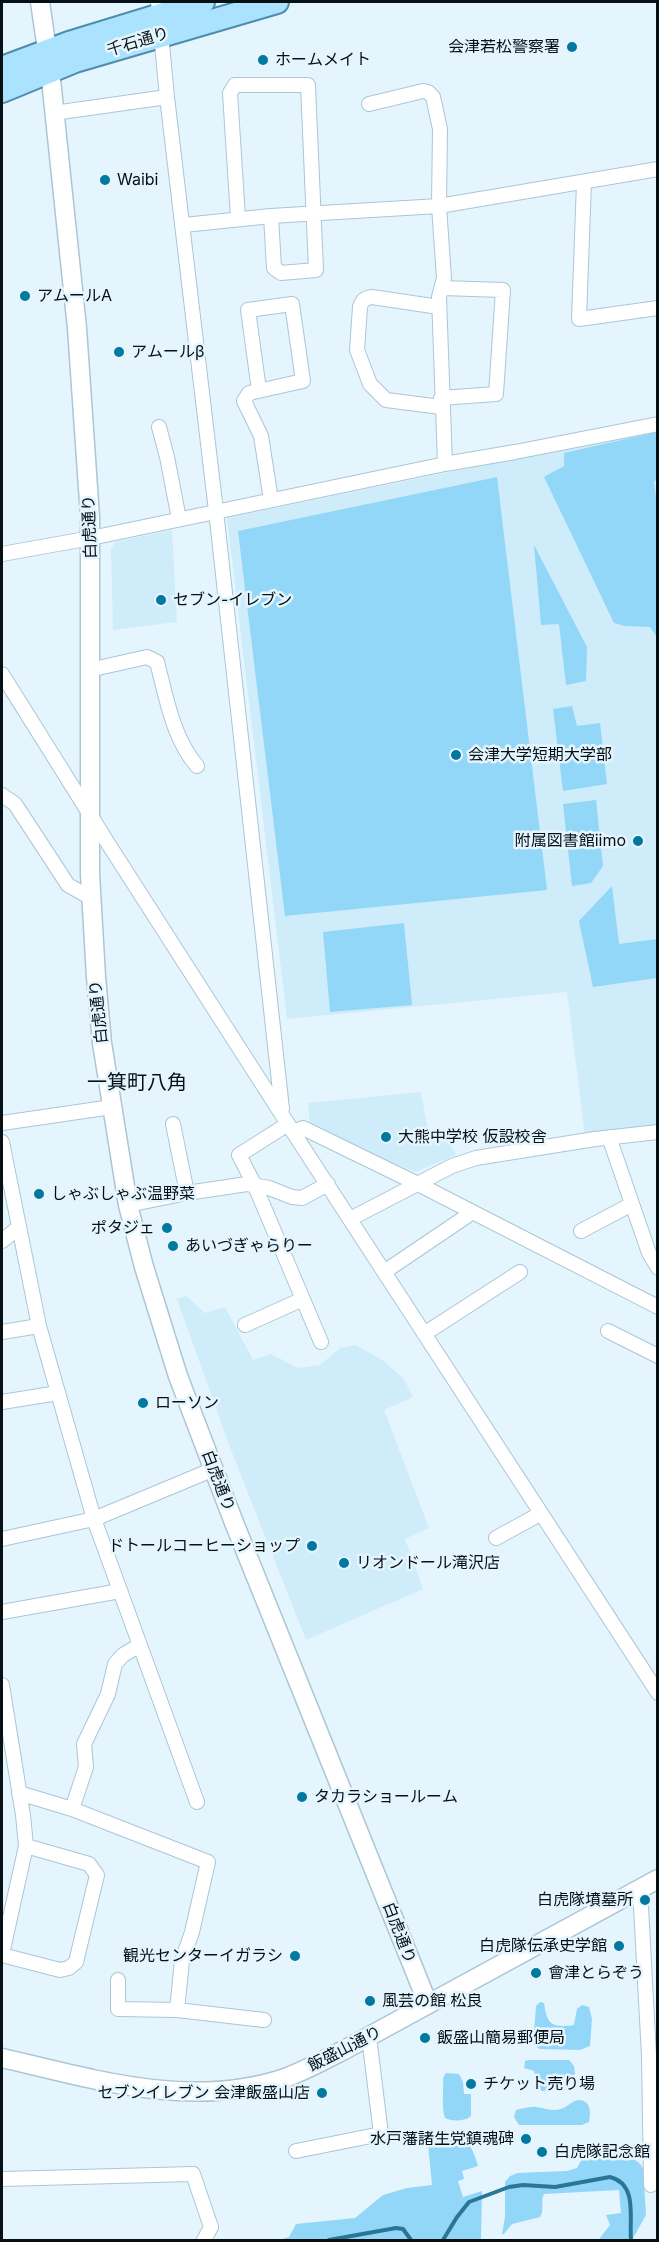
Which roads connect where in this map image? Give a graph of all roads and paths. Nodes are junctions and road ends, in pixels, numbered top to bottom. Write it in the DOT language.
graph roads {
  1 [pos="40,2"];
  2 [pos="203,2"];
  3 [pos="277,2"];
  4 [pos="160,17"];
  5 [pos="48,60"];
  6 [pos="2,68"];
  7 [pos="2,91"];
  8 [pos="167,97"];
  9 [pos="369,104"];
  10 [pos="54,113"];
  11 [pos="657,169"];
  12 [pos="584,182"];
  13 [pos="439,206"];
  14 [pos="312,213"];
  15 [pos="271,216"];
  16 [pos="238,218"];
  17 [pos="183,225"];
  18 [pos="442,288"];
  19 [pos="439,308"];
  20 [pos="657,308"];
  21 [pos="260,390"];
  22 [pos="441,403"];
  23 [pos="657,424"];
  24 [pos="159,427"];
  25 [pos="445,464"];
  26 [pos="271,500"];
  27 [pos="216,511"];
  28 [pos="179,519"];
  29 [pos="91,538"];
  30 [pos="2,554"];
  31 [pos="89,670"];
  32 [pos="2,674"];
  33 [pos="197,766"];
  34 [pos="2,795"];
  35 [pos="90,813"];
  36 [pos="91,898"];
  37 [pos="112,1107"];
  38 [pos="2,1123"];
  39 [pos="288,1123"];
  40 [pos="173,1124"];
  41 [pos="657,1132"];
  42 [pos="609,1137"];
  43 [pos="2,1143"];
  44 [pos="328,1184"];
  45 [pos="418,1184"];
  46 [pos="255,1186"];
  47 [pos="187,1193"];
  48 [pos="632,1204"];
  49 [pos="128,1205"];
  50 [pos="467,1216"];
  51 [pos="350,1219"];
  52 [pos="19,1227"];
  53 [pos="581,1232"];
  54 [pos="2,1241"];
  55 [pos="657,1268"];
  56 [pos="384,1272"];
  57 [pos="520,1272"];
  58 [pos="303,1299"];
  59 [pos="657,1307"];
  60 [pos="245,1325"];
  61 [pos="39,1326"];
  62 [pos="608,1331"];
  63 [pos="2,1332"];
  64 [pos="424,1334"];
  65 [pos="321,1342"];
  66 [pos="657,1356"];
  67 [pos="58,1393"];
  68 [pos="2,1402"];
  69 [pos="214,1469"];
  70 [pos="540,1514"];
  71 [pos="94,1519"];
  72 [pos="496,1538"];
  73 [pos="2,1539"];
  74 [pos="120,1591"];
  75 [pos="2,1612"];
  76 [pos="140,1646"];
  77 [pos="2,1685"];
  78 [pos="657,1693"];
  79 [pos="6,1745"];
  80 [pos="19,1793"];
  81 [pos="197,1802"];
  82 [pos="72,1809"];
  83 [pos="26,1846"];
  84 [pos="657,1879"];
  85 [pos="637,1891"];
  86 [pos="2,1952"];
  87 [pos="118,1980"];
  88 [pos="428,2004"];
  89 [pos="177,2010"];
  90 [pos="264,2020"];
  91 [pos="369,2037"];
  92 [pos="2,2058"];
  93 [pos="296,2151"];
  94 [pos="2,2179"];
  95 [pos="651,2185"];
  96 [pos="204,2241"];
  1 -- 5 [label="street, 白虎通り"];
  2 -- 4 [label="main road, 千石通り"];
  3 -- 4 [label="main road, 千石通り"];
  4 -- 5 [label="main road, 千石通り"];
  4 -- 8 [label="street"];
  5 -- 6 [label="main road, 千石通り"];
  5 -- 7 [label="main road, 千石通り"];
  5 -- 10 [label="street, 白虎通り"];
  8 -- 10 [label="street"];
  8 -- 17 [label="street"];
  9 -- 13 [label="street"];
  10 -- 29 [label="street, 白虎通り"];
  11 -- 12 [label="street"];
  12 -- 13 [label="street"];
  12 -- 20 [label="street"];
  13 -- 14 [label="street"];
  13 -- 18 [label="street"];
  14 -- 15 [label="street"];
  14 -- 15 [label="street"];
  14 -- 16 [label="street"];
  15 -- 16 [label="street"];
  16 -- 17 [label="street"];
  17 -- 27 [label="street"];
  18 -- 19 [label="street"];
  18 -- 22 [label="street"];
  19 -- 22 [label="street"];
  19 -- 22 [label="street"];
  21 -- 21 [label="street"];
  21 -- 26 [label="street"];
  22 -- 25 [label="street"];
  23 -- 25 [label="street"];
  24 -- 28 [label="street"];
  25 -- 26 [label="street"];
  26 -- 27 [label="street"];
  27 -- 28 [label="street"];
  27 -- 39 [label="street"];
  28 -- 29 [label="street"];
  29 -- 30 [label="street"];
  29 -- 31 [label="street, 白虎通り"];
  31 -- 33 [label="street"];
  31 -- 35 [label="street, 白虎通り"];
  32 -- 35 [label="street"];
  34 -- 36 [label="street"];
  35 -- 36 [label="street, 白虎通り"];
  35 -- 39 [label="street"];
  36 -- 37 [label="street, 白虎通り"];
  37 -- 38 [label="street"];
  37 -- 49 [label="street, 白虎通り"];
  39 -- 44 [label="street"];
  39 -- 45 [label="street"];
  39 -- 46 [label="street"];
  40 -- 47 [label="street"];
  41 -- 42 [label="street"];
  42 -- 45 [label="street"];
  42 -- 48 [label="street"];
  43 -- 52 [label="street"];
  44 -- 46 [label="street"];
  44 -- 51 [label="street"];
  45 -- 51 [label="street"];
  45 -- 59 [label="street"];
  46 -- 47 [label="street"];
  46 -- 58 [label="street"];
  47 -- 49 [label="street"];
  48 -- 53 [label="street"];
  48 -- 55 [label="street"];
  49 -- 69 [label="street, 白虎通り"];
  50 -- 56 [label="street"];
  51 -- 56 [label="street"];
  52 -- 54 [label="street"];
  52 -- 61 [label="street"];
  56 -- 64 [label="street"];
  57 -- 64 [label="street"];
  58 -- 60 [label="street"];
  58 -- 65 [label="street"];
  61 -- 63 [label="street"];
  61 -- 67 [label="street"];
  62 -- 66 [label="street"];
  64 -- 70 [label="street"];
  67 -- 68 [label="street"];
  67 -- 71 [label="street"];
  69 -- 71 [label="street"];
  69 -- 88 [label="street, 白虎通り"];
  70 -- 72 [label="street"];
  70 -- 78 [label="street"];
  71 -- 73 [label="street"];
  71 -- 74 [label="street"];
  74 -- 75 [label="street"];
  74 -- 76 [label="street"];
  76 -- 81 [label="street"];
  76 -- 82 [label="street"];
  77 -- 79 [label="street"];
  79 -- 80 [label="street"];
  80 -- 82 [label="street"];
  80 -- 83 [label="street"];
  82 -- 89 [label="street"];
  83 -- 86 [label="street"];
  83 -- 86 [label="street"];
  84 -- 85 [label="street, 飯盛山通り"];
  85 -- 88 [label="street, 飯盛山通り"];
  85 -- 95 [label="street"];
  87 -- 89 [label="street"];
  88 -- 91 [label="street, 飯盛山通り"];
  89 -- 90 [label="street"];
  91 -- 92 [label="street, 飯盛山通り"];
  91 -- 93 [label="street"];
  94 -- 96 [label="street"];
}
